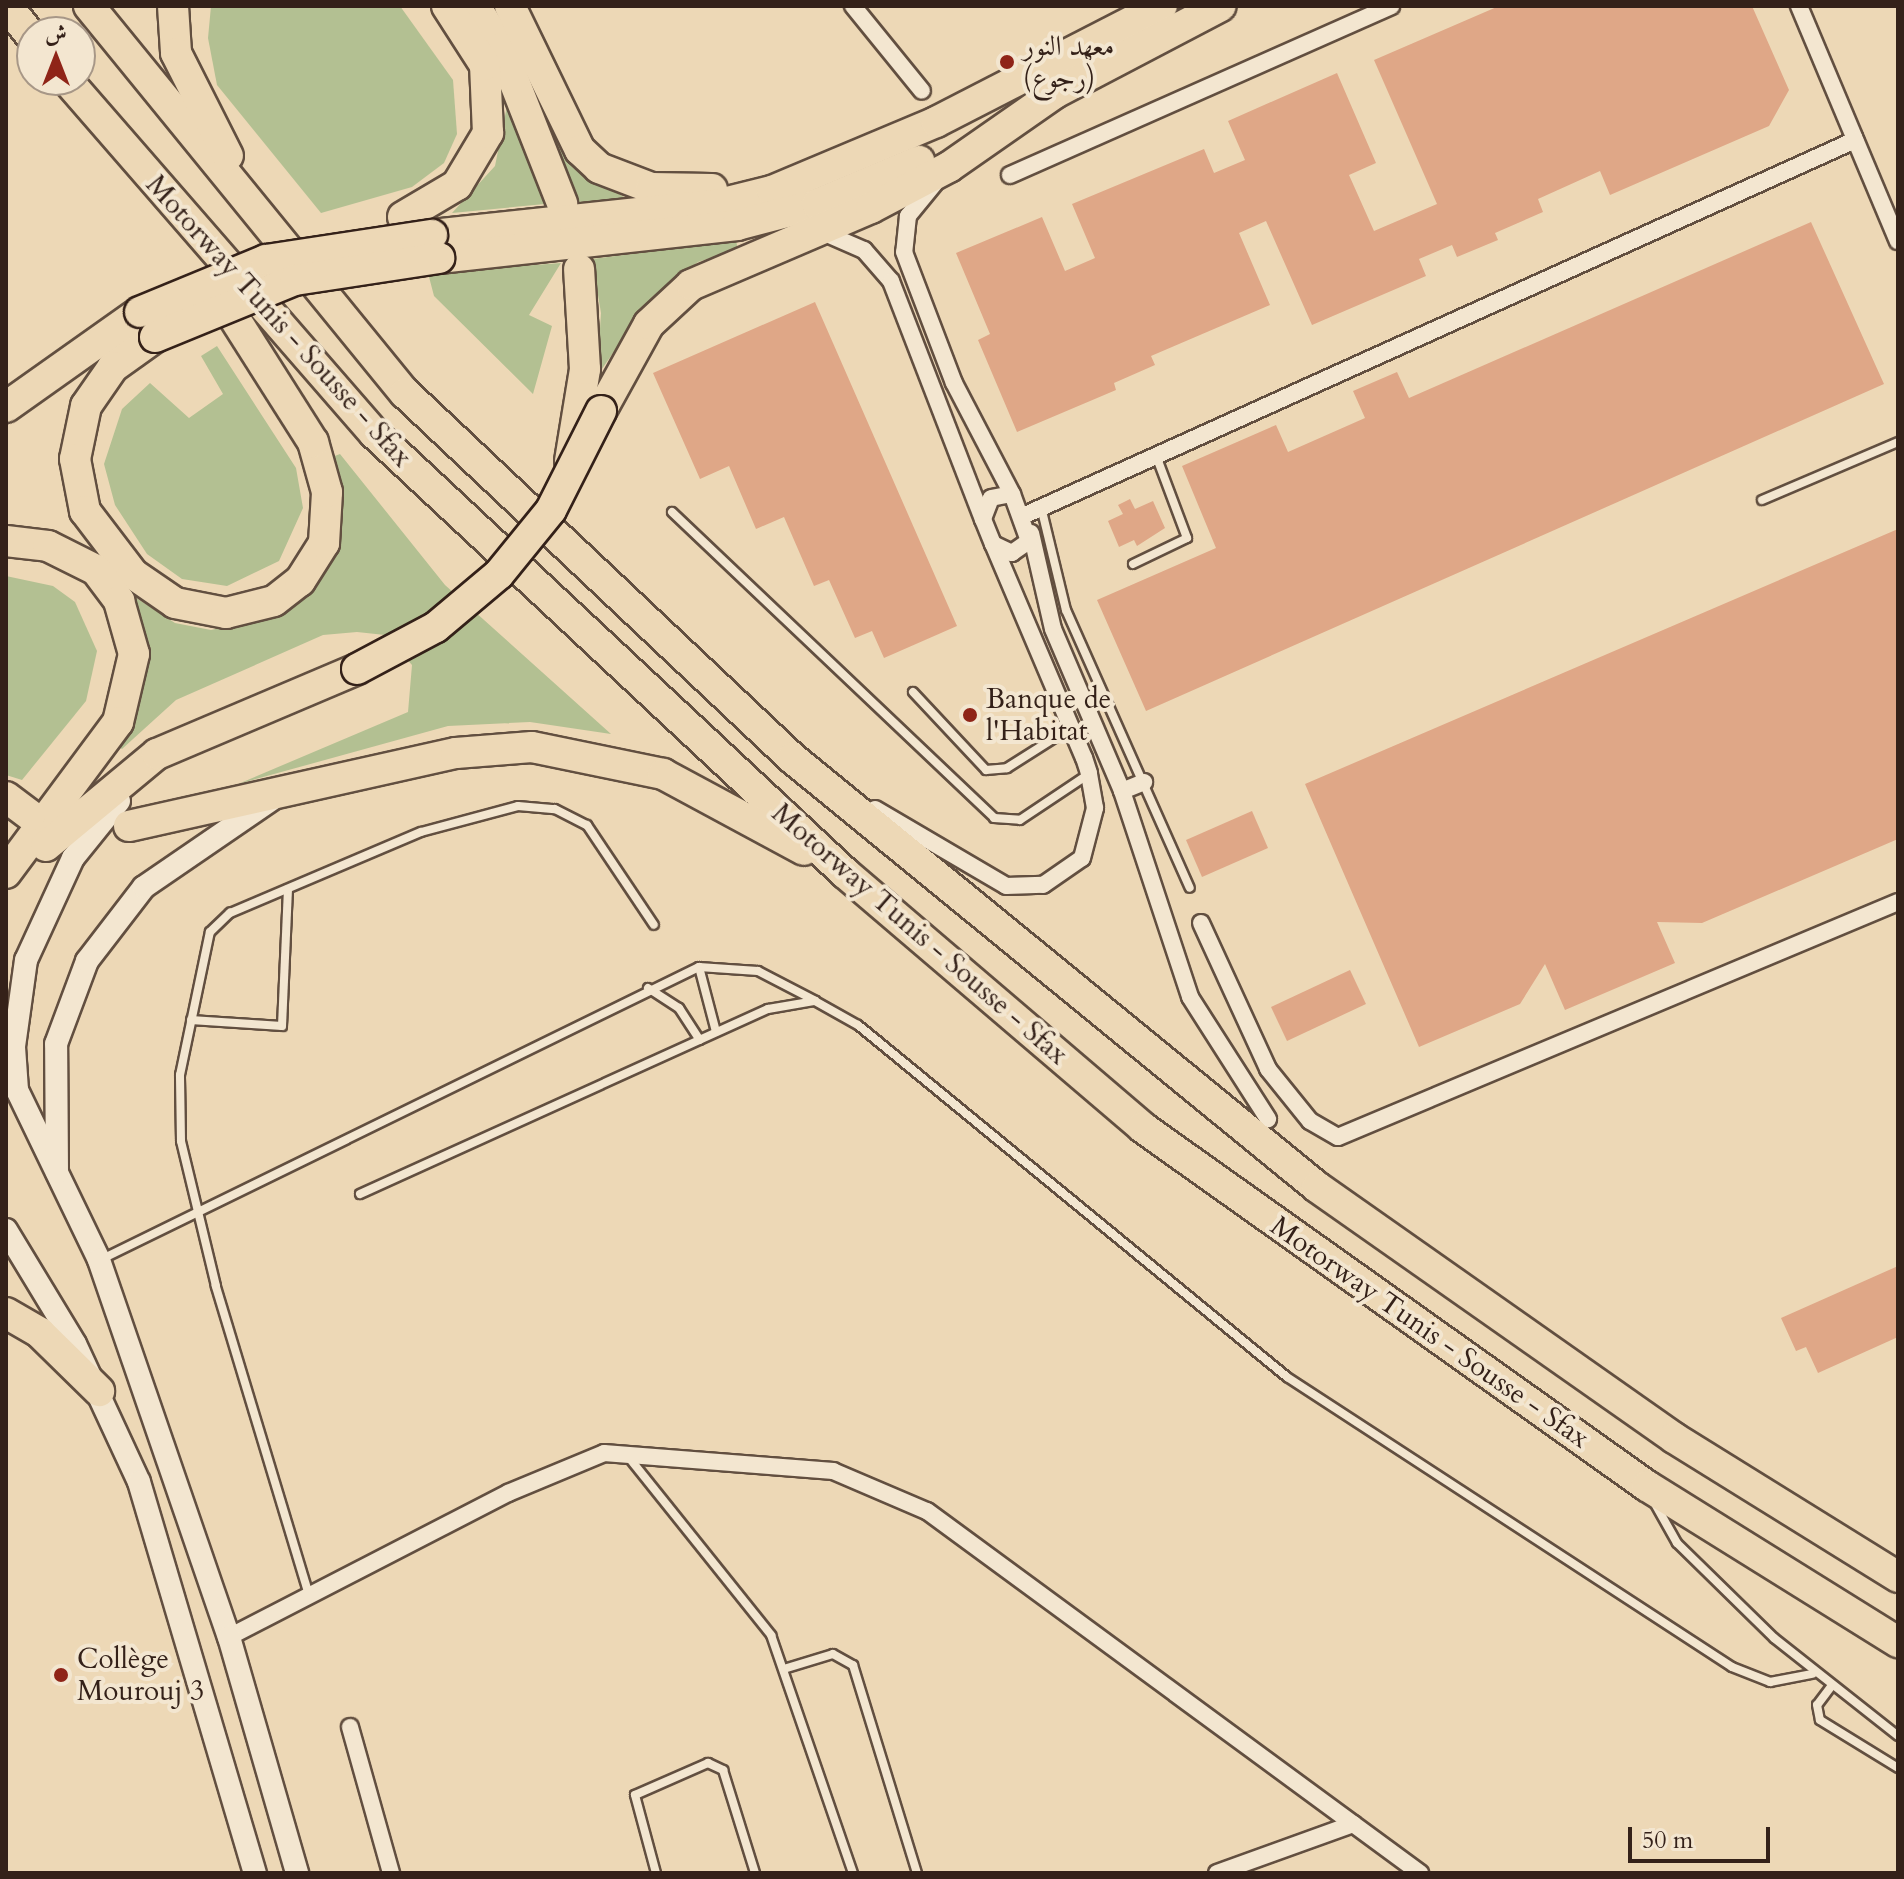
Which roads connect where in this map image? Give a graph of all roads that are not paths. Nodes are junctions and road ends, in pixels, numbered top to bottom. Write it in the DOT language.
graph roads {
  1 [pos="89,6"];
  2 [pos="173,6"];
  3 [pos="447,6"];
  4 [pos="475,6"];
  5 [pos="510,6"];
  6 [pos="853,6"];
  7 [pos="1162,6"];
  8 [pos="1221,6"];
  9 [pos="1391,6"];
  10 [pos="1799,6"];
  11 [pos="922,91"];
  12 [pos="1055,93"];
  13 [pos="80,96"];
  14 [pos="1855,140"];
  15 [pos="123,148"];
  16 [pos="843,162"];
  17 [pos="949,167"];
  18 [pos="1010,175"];
  19 [pos="562,203"];
  20 [pos="819,231"];
  21 [pos="1898,241"];
  22 [pos="268,245"];
  23 [pos="436,246"];
  24 [pos="579,269"];
  25 [pos="148,325"];
  26 [pos="6,407"];
  27 [pos="592,407"];
  28 [pos="1898,442"];
  29 [pos="1157,458"];
  30 [pos="1012,494"];
  31 [pos="1762,500"];
  32 [pos="672,512"];
  33 [pos="1033,513"];
  34 [pos="983,519"];
  35 [pos="1031,533"];
  36 [pos="6,541"];
  37 [pos="993,544"];
  38 [pos="1133,564"];
  39 [pos="913,692"];
  40 [pos="236,718"];
  41 [pos="1071,728"];
  42 [pos="792,758"];
  43 [pos="1089,773"];
  44 [pos="1144,782"];
  45 [pos="1122,791"];
  46 [pos="274,798"];
  47 [pos="129,826"];
  48 [pos="6,873"];
  49 [pos="845,873"];
  50 [pos="6,888"];
  51 [pos="1190,888"];
  52 [pos="288,889"];
  53 [pos="1898,902"];
  54 [pos="1201,923"];
  55 [pos="654,925"];
  56 [pos="699,967"];
  57 [pos="648,988"];
  58 [pos="815,1001"];
  59 [pos="191,1020"];
  60 [pos="716,1032"];
  61 [pos="700,1040"];
  62 [pos="1268,1119"];
  63 [pos="57,1178"];
  64 [pos="1317,1187"];
  65 [pos="360,1194"];
  66 [pos="196,1209"];
  67 [pos="6,1230"];
  68 [pos="99,1260"];
  69 [pos="6,1313"];
  70 [pos="99,1391"];
  71 [pos="624,1449"];
  72 [pos="1647,1486"];
  73 [pos="1898,1577"];
  74 [pos="309,1595"];
  75 [pos="229,1637"];
  76 [pos="1898,1642"];
  77 [pos="787,1668"];
  78 [pos="1812,1674"];
  79 [pos="1830,1688"];
  80 [pos="350,1727"];
  81 [pos="1898,1736"];
  82 [pos="1898,1768"];
  83 [pos="1353,1824"];
  84 [pos="255,1873"];
  85 [pos="297,1873"];
  86 [pos="391,1873"];
  87 [pos="656,1873"];
  88 [pos="755,1873"];
  89 [pos="853,1873"];
  90 [pos="917,1873"];
  91 [pos="1217,1873"];
  92 [pos="1420,1873"];
  1 -- 22 [label="highway, Motorway Tunis - Sousse - Sfax"];
  2 -- 22 [label="highway"];
  3 -- 22 [label="highway"];
  4 -- 19 [label="highway"];
  5 -- 16 [label="highway"];
  6 -- 11 [label="street"];
  7 -- 16 [label="highway"];
  8 -- 12 [label="highway"];
  9 -- 18 [label="street"];
  10 -- 14 [label="street"];
  12 -- 17 [label="highway"];
  12 -- 23 [label="highway"];
  13 -- 15 [label="highway, Motorway Tunis - Sousse - Sfax"];
  14 -- 21 [label="street"];
  14 -- 29 [label="street"];
  15 -- 25 [label="highway"];
  15 -- 49 [label="highway, Motorway Tunis - Sousse - Sfax"];
  16 -- 23 [label="highway"];
  17 -- 20 [label="highway"];
  17 -- 30 [label="street"];
  20 -- 27 [label="highway"];
  20 -- 34 [label="street"];
  22 -- 23 [label="highway, bridge"];
  22 -- 25 [label="highway, bridge"];
  22 -- 42 [label="highway, Motorway Tunis - Sousse - Sfax"];
  23 -- 25 [label="highway, bridge"];
  24 -- 27 [label="highway"];
  25 -- 26 [label="highway"];
  27 -- 40 [label="highway, bridge"];
  28 -- 31 [label="lane"];
  29 -- 33 [label="street"];
  29 -- 38 [label="lane"];
  30 -- 33 [label="street"];
  30 -- 34 [label="street"];
  32 -- 43 [label="lane"];
  33 -- 35 [label="street"];
  33 -- 44 [label="lane"];
  34 -- 37 [label="street"];
  35 -- 37 [label="street"];
  35 -- 45 [label="street"];
  36 -- 48 [label="highway"];
  37 -- 41 [label="street"];
  39 -- 41 [label="lane"];
  40 -- 50 [label="highway"];
  40 -- 63 [label="main road"];
  41 -- 43 [label="street"];
  42 -- 43 [label="street"];
  42 -- 64 [label="highway, Motorway Tunis - Sousse - Sfax"];
  44 -- 45 [label="street"];
  44 -- 51 [label="lane"];
  45 -- 62 [label="street"];
  46 -- 47 [label="highway"];
  46 -- 49 [label="highway"];
  46 -- 63 [label="main road"];
  49 -- 72 [label="highway, Motorway Tunis - Sousse - Sfax"];
  52 -- 55 [label="lane"];
  52 -- 59 [label="lane"];
  52 -- 59 [label="lane"];
  53 -- 54 [label="street"];
  56 -- 57 [label="lane"];
  56 -- 58 [label="lane"];
  56 -- 60 [label="lane"];
  57 -- 61 [label="lane"];
  57 -- 66 [label="lane"];
  58 -- 60 [label="lane"];
  58 -- 78 [label="lane"];
  59 -- 66 [label="lane"];
  60 -- 61 [label="lane"];
  61 -- 65 [label="lane"];
  62 -- 64 [label="highway"];
  63 -- 68 [label="main road"];
  64 -- 73 [label="highway, Motorway Tunis - Sousse - Sfax"];
  66 -- 68 [label="lane"];
  66 -- 74 [label="lane"];
  67 -- 70 [label="main road"];
  68 -- 75 [label="main road"];
  69 -- 70 [label="highway"];
  70 -- 84 [label="main road"];
  71 -- 74 [label="street"];
  71 -- 77 [label="lane"];
  71 -- 83 [label="street"];
  72 -- 76 [label="highway, Motorway Tunis - Sousse - Sfax"];
  72 -- 78 [label="lane"];
  74 -- 75 [label="street"];
  75 -- 85 [label="main road"];
  77 -- 89 [label="lane"];
  77 -- 90 [label="lane"];
  78 -- 79 [label="lane"];
  79 -- 81 [label="lane"];
  79 -- 82 [label="lane"];
  80 -- 86 [label="street"];
  83 -- 91 [label="street"];
  83 -- 92 [label="street"];
  87 -- 88 [label="lane"];
}
